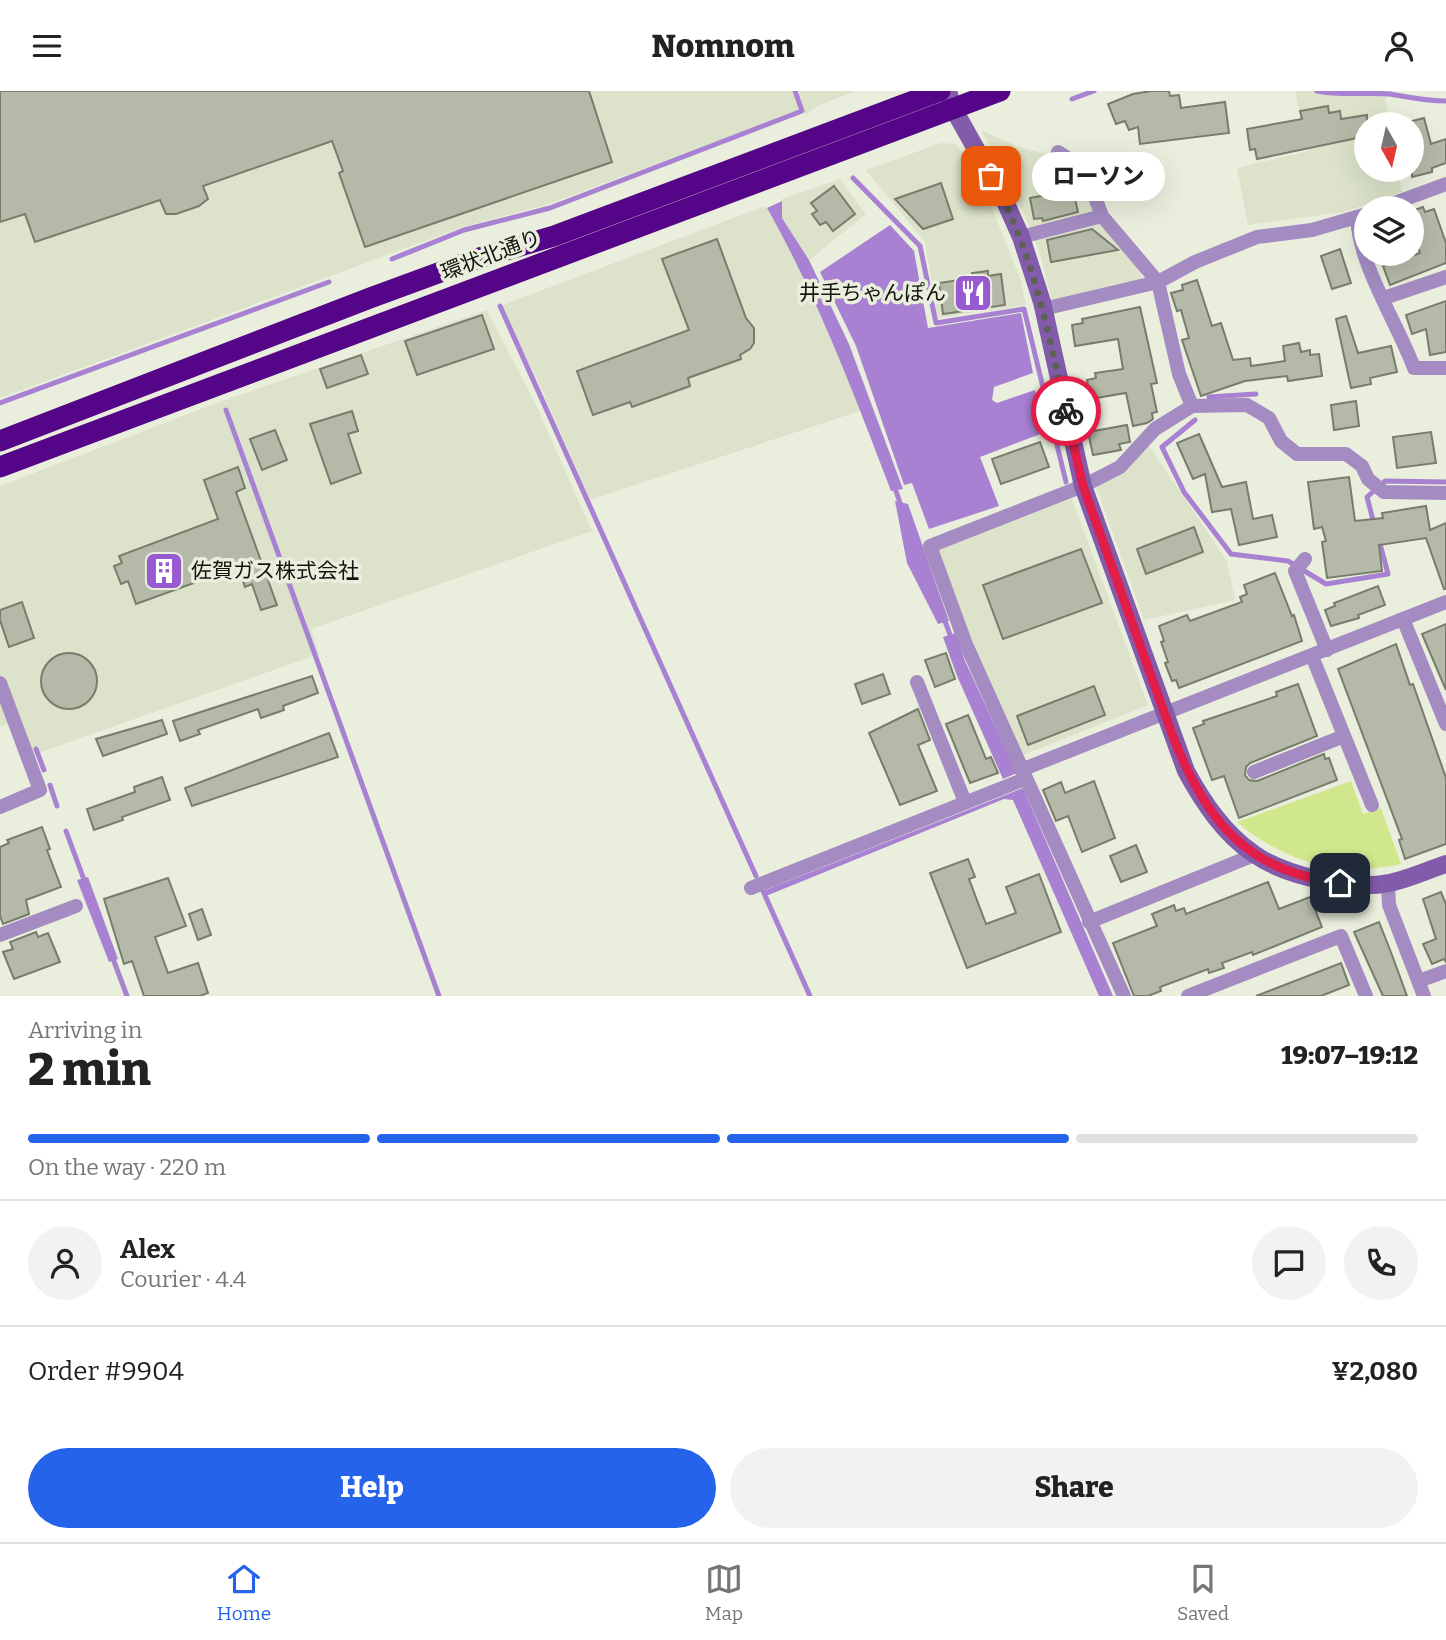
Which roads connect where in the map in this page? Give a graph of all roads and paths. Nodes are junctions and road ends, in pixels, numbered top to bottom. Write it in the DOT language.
graph roads {
  1 [pos="1000,91"];
  2 [pos="947,97"];
  3 [pos="1058,152"];
  4 [pos="1446,184"];
  5 [pos="1414,196"];
  6 [pos="1102,216"];
  7 [pos="1354,217"];
  8 [pos="1021,237"];
  9 [pos="1369,266"];
  10 [pos="1446,277"];
  11 [pos="1158,282"];
  12 [pos="1384,298"];
  13 [pos="1043,309"];
  14 [pos="1446,368"];
  15 [pos="1192,406"];
  16 [pos="0,441"];
  17 [pos="0,467"];
  18 [pos="1083,486"];
  19 [pos="1446,493"];
  20 [pos="1300,565"];
  21 [pos="1446,603"];
  22 [pos="1403,619"];
  23 [pos="1328,650"];
  24 [pos="1312,656"];
  25 [pos="917,682"];
  26 [pos="0,683"];
  27 [pos="1442,703"];
  28 [pos="1165,715"];
  29 [pos="1446,725"];
  30 [pos="1344,736"];
  31 [pos="1254,772"];
  32 [pos="1023,774"];
  33 [pos="965,802"];
  34 [pos="1371,805"];
  35 [pos="0,807"];
  36 [pos="1254,855"];
  37 [pos="1446,864"];
  38 [pos="1388,884"];
  39 [pos="751,888"];
  40 [pos="76,905"];
  41 [pos="1089,922"];
  42 [pos="0,935"];
  43 [pos="1446,971"];
  44 [pos="1419,981"];
  45 [pos="1124,996"];
  46 [pos="1188,996"];
  47 [pos="1366,996"];
  48 [pos="1424,996"];
  1 -- 2 [label="highway, 環状北通り"];
  2 -- 8 [label="street"];
  2 -- 16 [label="highway, 環状北通り"];
  2 -- 17 [label="highway, 環状北通り"];
  3 -- 6 [label="street"];
  4 -- 5 [label="street"];
  6 -- 8 [label="street"];
  6 -- 11 [label="street"];
  7 -- 11 [label="street"];
  8 -- 13 [label="street"];
  9 -- 12 [label="street"];
  10 -- 12 [label="street"];
  11 -- 13 [label="street"];
  11 -- 15 [label="street"];
  12 -- 14 [label="street"];
  13 -- 18 [label="street"];
  15 -- 18 [label="street"];
  15 -- 19 [label="street"];
  18 -- 28 [label="street"];
  18 -- 32 [label="street"];
  20 -- 23 [label="street"];
  21 -- 22 [label="street"];
  22 -- 23 [label="street"];
  22 -- 27 [label="street"];
  23 -- 24 [label="street"];
  24 -- 28 [label="street"];
  24 -- 30 [label="street"];
  25 -- 33 [label="street"];
  26 -- 35 [label="street"];
  27 -- 29 [label="street"];
  28 -- 32 [label="street"];
  28 -- 36 [label="street"];
  30 -- 31 [label="street"];
  30 -- 34 [label="street"];
  32 -- 33 [label="street"];
  32 -- 41 [label="street"];
  33 -- 39 [label="street"];
  36 -- 38 [label="street"];
  36 -- 41 [label="street"];
  37 -- 38 [label="street"];
  38 -- 44 [label="street"];
  40 -- 42 [label="street"];
  41 -- 45 [label="street"];
  43 -- 44 [label="street"];
  44 -- 48 [label="street"];
  46 -- 47 [label="street"];
}
